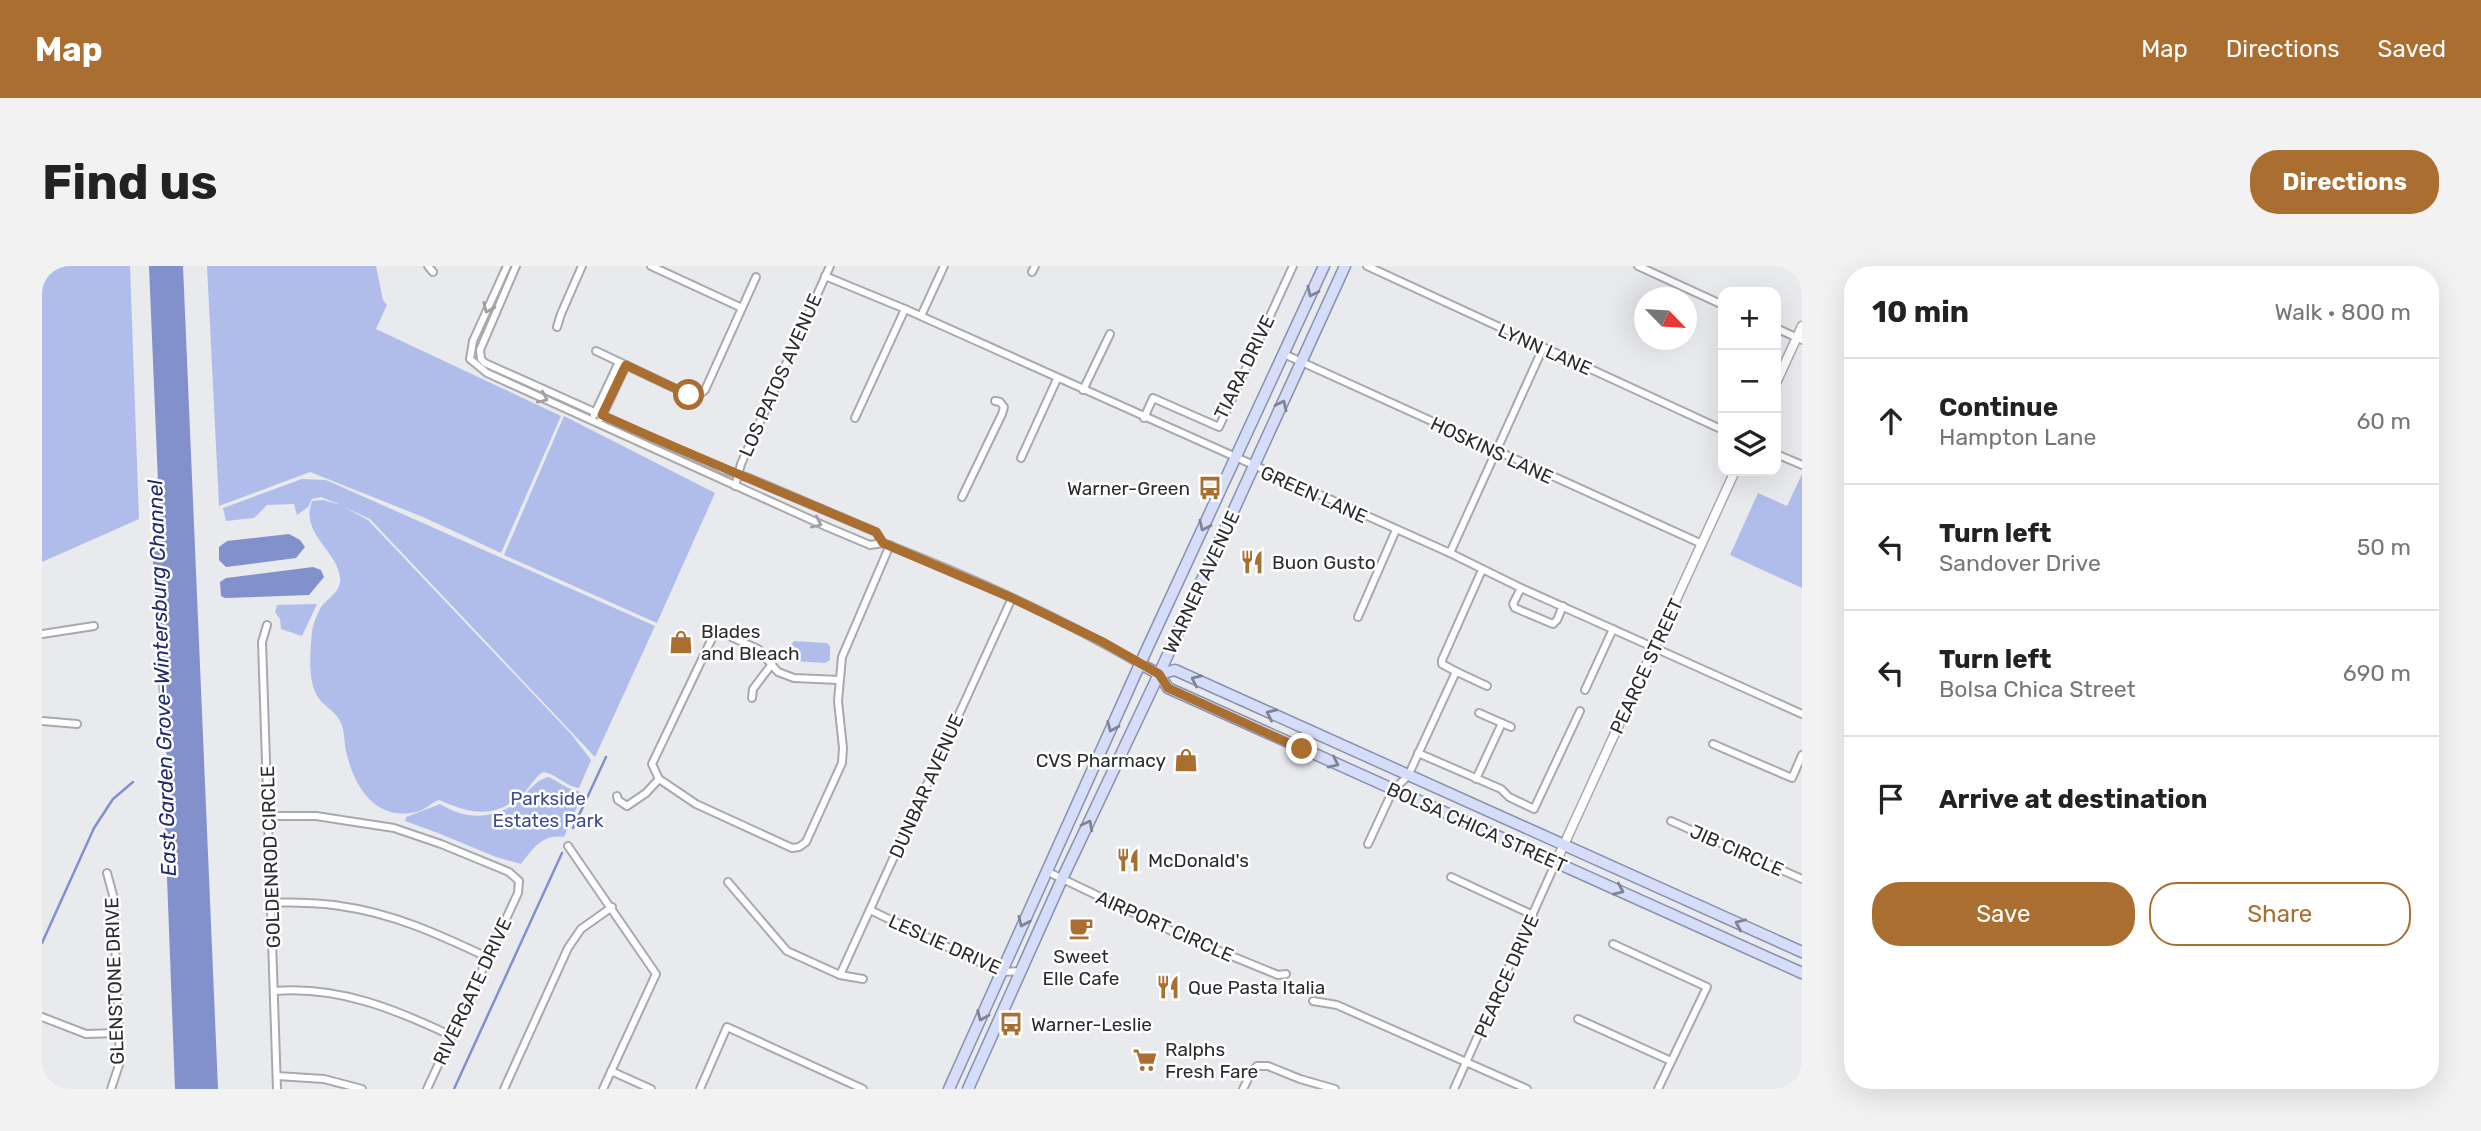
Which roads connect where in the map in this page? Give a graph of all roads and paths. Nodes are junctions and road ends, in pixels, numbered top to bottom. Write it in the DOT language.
graph roads {
  1 [pos="507,266"];
  2 [pos="516,266"];
  3 [pos="582,266"];
  4 [pos="651,266"];
  5 [pos="830,266"];
  6 [pos="944,266"];
  7 [pos="1293,266"];
  8 [pos="1324,266"];
  9 [pos="1345,266"];
  10 [pos="1367,266"];
  11 [pos="1638,266"];
  12 [pos="825,276"];
  13 [pos="756,277"];
  14 [pos="1718,302"];
  15 [pos="742,308"];
  16 [pos="905,309"];
  17 [pos="921,316"];
  18 [pos="1802,326"];
  19 [pos="557,327"];
  20 [pos="1781,330"];
  21 [pos="1110,334"];
  22 [pos="1799,338"];
  23 [pos="1543,348"];
  24 [pos="596,351"];
  25 [pos="1284,354"];
  26 [pos="1302,362"];
  27 [pos="623,364"];
  28 [pos="1781,373"];
  29 [pos="1057,379"];
  30 [pos="1083,390"];
  31 [pos="995,401"];
  32 [pos="599,414"];
  33 [pos="855,418"];
  34 [pos="1144,418"];
  35 [pos="595,422"];
  36 [pos="1718,428"];
  37 [pos="1496,451"];
  38 [pos="1781,456"];
  39 [pos="1021,458"];
  40 [pos="1236,458"];
  41 [pos="1802,466"];
  42 [pos="1254,467"];
  43 [pos="738,474"];
  44 [pos="1733,476"];
  45 [pos="735,486"];
  46 [pos="962,497"];
  47 [pos="1396,530"];
  48 [pos="887,544"];
  49 [pos="1702,544"];
  50 [pos="1450,553"];
  51 [pos="1482,570"];
  52 [pos="1521,588"];
  53 [pos="1012,598"];
  54 [pos="1563,606"];
  55 [pos="1358,617"];
  56 [pos="267,625"];
  57 [pos="94,626"];
  58 [pos="1613,629"];
  59 [pos="42,634"];
  60 [pos="1654,648"];
  61 [pos="772,664"];
  62 [pos="1140,664"];
  63 [pos="1455,671"];
  64 [pos="1159,674"];
  65 [pos="839,680"];
  66 [pos="1487,686"];
  67 [pos="1585,690"];
  68 [pos="752,698"];
  69 [pos="1580,710"];
  70 [pos="1479,712"];
  71 [pos="1802,714"];
  72 [pos="42,720"];
  73 [pos="1502,723"];
  74 [pos="77,724"];
  75 [pos="1511,727"];
  76 [pos="1310,732"];
  77 [pos="1713,744"];
  78 [pos="1302,749"];
  79 [pos="1418,753"];
  80 [pos="1802,755"];
  81 [pos="1408,776"];
  82 [pos="659,779"];
  83 [pos="1476,779"];
  84 [pos="1393,790"];
  85 [pos="617,796"];
  86 [pos="267,816"];
  87 [pos="1671,821"];
  88 [pos="1368,844"];
  89 [pos="1564,845"];
  90 [pos="568,846"];
  91 [pos="1556,862"];
  92 [pos="1046,871"];
  93 [pos="107,873"];
  94 [pos="1451,877"];
  95 [pos="1062,879"];
  96 [pos="1802,879"];
  97 [pos="728,882"];
  98 [pos="270,902"];
  99 [pos="612,907"];
  100 [pos="870,910"];
  101 [pos="1534,915"];
  102 [pos="1613,944"];
  103 [pos="1802,952"];
  104 [pos="487,957"];
  105 [pos="1021,971"];
  106 [pos="1000,972"];
  107 [pos="1802,973"];
  108 [pos="1286,974"];
  109 [pos="840,975"];
  110 [pos="863,979"];
  111 [pos="275,991"];
  112 [pos="1313,1001"];
  113 [pos="42,1017"];
  114 [pos="1578,1019"];
  115 [pos="119,1033"];
  116 [pos="452,1036"];
  117 [pos="1467,1061"];
  118 [pos="1671,1062"];
  119 [pos="611,1071"];
  120 [pos="277,1076"];
  121 [pos="111,1089"];
  122 [pos="277,1089"];
  123 [pos="362,1089"];
  124 [pos="427,1089"];
  125 [pos="504,1089"];
  126 [pos="603,1089"];
  127 [pos="651,1089"];
  128 [pos="699,1089"];
  129 [pos="863,1089"];
  130 [pos="949,1089"];
  131 [pos="968,1089"];
  132 [pos="1243,1089"];
  133 [pos="1335,1089"];
  134 [pos="1454,1089"];
  135 [pos="1527,1089"];
  136 [pos="1658,1089"];
  1 -- 35 [label="street, BOLSA CHICA STREET, one-way"];
  2 -- 32 [label="street, BOLSA CHICA STREET"];
  3 -- 19 [label="street"];
  4 -- 15 [label="street"];
  5 -- 12 [label="street, LOS PATOS AVENUE"];
  6 -- 17 [label="street"];
  7 -- 34 [label="street, TIARA DRIVE"];
  8 -- 25 [label="main road, WARNER AVENUE, one-way"];
  9 -- 26 [label="main road, WARNER AVENUE"];
  10 -- 23 [label="street, LYNN LANE"];
  11 -- 14 [label="street"];
  12 -- 16 [label="street, GREEN LANE"];
  12 -- 43 [label="street, LOS PATOS AVENUE"];
  13 -- 15 [label="street"];
  15 -- 27 [label="street"];
  16 -- 17 [label="street, GREEN LANE"];
  16 -- 33 [label="street"];
  17 -- 29 [label="street, GREEN LANE"];
  18 -- 22 [label="street"];
  20 -- 22 [label="street"];
  21 -- 30 [label="street"];
  22 -- 28 [label="street"];
  23 -- 36 [label="street, LYNN LANE"];
  23 -- 37 [label="street"];
  24 -- 27 [label="street"];
  25 -- 26 [label="street, HOSKINS LANE"];
  25 -- 40 [label="main road, WARNER AVENUE"];
  26 -- 37 [label="street, HOSKINS LANE"];
  42 -- 26 [label="main road, WARNER AVENUE, one-way"];
  27 -- 32 [label="street"];
  29 -- 30 [label="street, GREEN LANE"];
  29 -- 39 [label="street"];
  30 -- 34 [label="street, GREEN LANE"];
  31 -- 46 [label="street"];
  32 -- 35 [label="street"];
  32 -- 43 [label="street, BOLSA CHICA STREET"];
  34 -- 40 [label="street, GREEN LANE"];
  35 -- 45 [label="street, BOLSA CHICA STREET"];
  37 -- 49 [label="street, HOSKINS LANE"];
  37 -- 50 [label="street"];
  38 -- 41 [label="street"];
  40 -- 42 [label="street, GREEN LANE"];
  40 -- 62 [label="main road, WARNER AVENUE, one-way"];
  42 -- 47 [label="street, GREEN LANE"];
  42 -- 64 [label="main road, WARNER AVENUE"];
  43 -- 45 [label="street, LOS PATOS AVENUE"];
  43 -- 48 [label="street, BOLSA CHICA STREET"];
  44 -- 49 [label="street, PEARCE STREET"];
  45 -- 48 [label="street, BOLSA CHICA STREET, one-way"];
  47 -- 50 [label="street, GREEN LANE"];
  47 -- 55 [label="street"];
  48 -- 53 [label="street, BOLSA CHICA STREET"];
  48 -- 65 [label="street"];
  49 -- 60 [label="street, PEARCE STREET"];
  50 -- 51 [label="street, GREEN LANE"];
  51 -- 52 [label="street, GREEN LANE"];
  51 -- 63 [label="street"];
  52 -- 54 [label="street, GREEN LANE"];
  52 -- 54 [label="street"];
  53 -- 62 [label="street, BOLSA CHICA STREET"];
  53 -- 100 [label="street, DUNBAR AVENUE"];
  54 -- 58 [label="street, GREEN LANE"];
  56 -- 86 [label="street, GOLDENROD CIRCLE"];
  57 -- 59 [label="street"];
  58 -- 60 [label="street, GREEN LANE"];
  58 -- 67 [label="street"];
  60 -- 71 [label="street, GREEN LANE"];
  60 -- 89 [label="street, PEARCE STREET"];
  61 -- 65 [label="street"];
  61 -- 68 [label="street"];
  61 -- 82 [label="street"];
  62 -- 64 [label="main road, BOLSA CHICA STREET"];
  62 -- 92 [label="main road, WARNER AVENUE, one-way"];
  63 -- 66 [label="street"];
  63 -- 79 [label="street"];
  76 -- 64 [label="main road, BOLSA CHICA STREET, one-way"];
  64 -- 78 [label="main road, BOLSA CHICA STREET"];
  95 -- 64 [label="main road, WARNER AVENUE, one-way"];
  65 -- 82 [label="street"];
  69 -- 83 [label="street"];
  70 -- 73 [label="street"];
  72 -- 74 [label="street"];
  73 -- 75 [label="street"];
  73 -- 83 [label="street"];
  76 -- 78 [label="main road"];
  76 -- 81 [label="main road, BOLSA CHICA STREET"];
  77 -- 80 [label="street"];
  78 -- 84 [label="main road, BOLSA CHICA STREET, one-way"];
  79 -- 81 [label="street"];
  79 -- 83 [label="street"];
  81 -- 84 [label="street"];
  81 -- 89 [label="main road, BOLSA CHICA STREET"];
  82 -- 85 [label="street"];
  84 -- 88 [label="street"];
  84 -- 91 [label="main road, BOLSA CHICA STREET"];
  86 -- 98 [label="street, GOLDENROD CIRCLE"];
  86 -- 104 [label="street, RIVERGATE DRIVE"];
  87 -- 96 [label="street, JIB CIRCLE"];
  89 -- 91 [label="street, PEARCE STREET"];
  103 -- 89 [label="main road, BOLSA CHICA STREET, one-way"];
  90 -- 99 [label="street"];
  91 -- 101 [label="street, PEARCE DRIVE"];
  91 -- 107 [label="main road, BOLSA CHICA STREET, one-way"];
  92 -- 95 [label="street, AIRPORT CIRCLE"];
  92 -- 106 [label="main road, WARNER AVENUE, one-way"];
  93 -- 115 [label="street, GLENSTONE DRIVE"];
  94 -- 101 [label="street"];
  95 -- 105 [label="main road, WARNER AVENUE"];
  95 -- 108 [label="street, AIRPORT CIRCLE"];
  97 -- 109 [label="street"];
  98 -- 104 [label="street"];
  98 -- 111 [label="street, GOLDENROD CIRCLE"];
  99 -- 119 [label="street"];
  99 -- 125 [label="street"];
  100 -- 106 [label="street, LESLIE DRIVE"];
  100 -- 109 [label="street, DUNBAR AVENUE"];
  101 -- 117 [label="street, PEARCE DRIVE"];
  102 -- 118 [label="street"];
  104 -- 116 [label="street, RIVERGATE DRIVE"];
  105 -- 106 [label="street, LESLIE DRIVE"];
  105 -- 131 [label="main road, WARNER AVENUE"];
  106 -- 130 [label="main road, WARNER AVENUE, one-way"];
  109 -- 110 [label="street"];
  111 -- 116 [label="street"];
  111 -- 120 [label="street, GOLDENROD CIRCLE"];
  112 -- 117 [label="street"];
  113 -- 115 [label="street"];
  114 -- 118 [label="street"];
  115 -- 121 [label="street, GLENSTONE DRIVE"];
  116 -- 124 [label="street, RIVERGATE DRIVE"];
  117 -- 134 [label="street, PEARCE DRIVE"];
  117 -- 135 [label="street"];
  118 -- 136 [label="street"];
  119 -- 126 [label="street"];
  119 -- 127 [label="street"];
  120 -- 122 [label="street, GOLDENROD CIRCLE"];
  120 -- 123 [label="street"];
  128 -- 129 [label="street"];
  132 -- 133 [label="street"];
}
